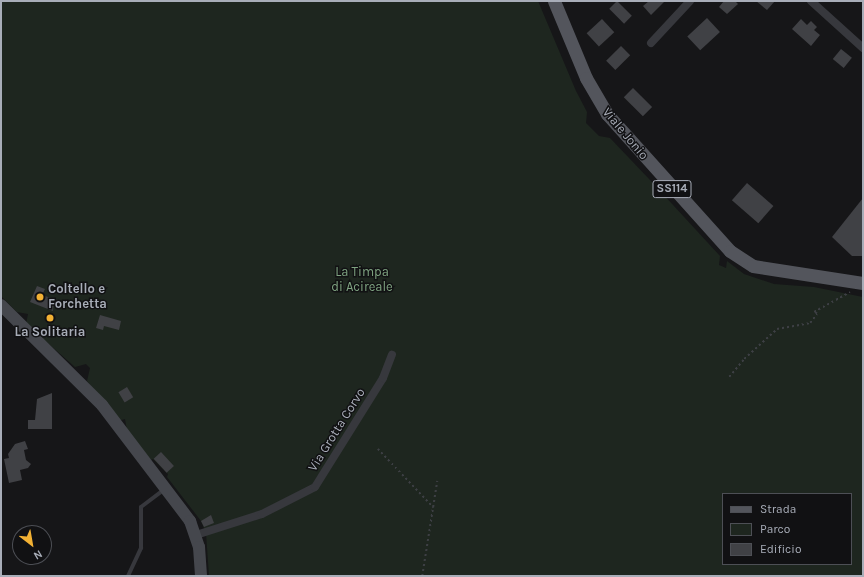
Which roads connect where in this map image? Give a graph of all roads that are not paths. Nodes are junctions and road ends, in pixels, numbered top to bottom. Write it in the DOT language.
graph roads {
  1 [pos="554,1"];
  2 [pos="690,1"];
  3 [pos="811,1"];
  4 [pos="650,43"];
  5 [pos="863,48"];
  6 [pos="860,286"];
  7 [pos="1,304"];
  8 [pos="392,355"];
  9 [pos="165,489"];
  10 [pos="196,535"];
  11 [pos="128,576"];
  12 [pos="201,576"];
  1 -- 6 [label="main road, Viale Jonio / SS114"];
  2 -- 4 [label="street"];
  3 -- 5 [label="street"];
  7 -- 9 [label="street"];
  8 -- 10 [label="street, Via Grotta Corvo"];
  9 -- 10 [label="street"];
  9 -- 11 [label="lane"];
  10 -- 12 [label="street"];
}
